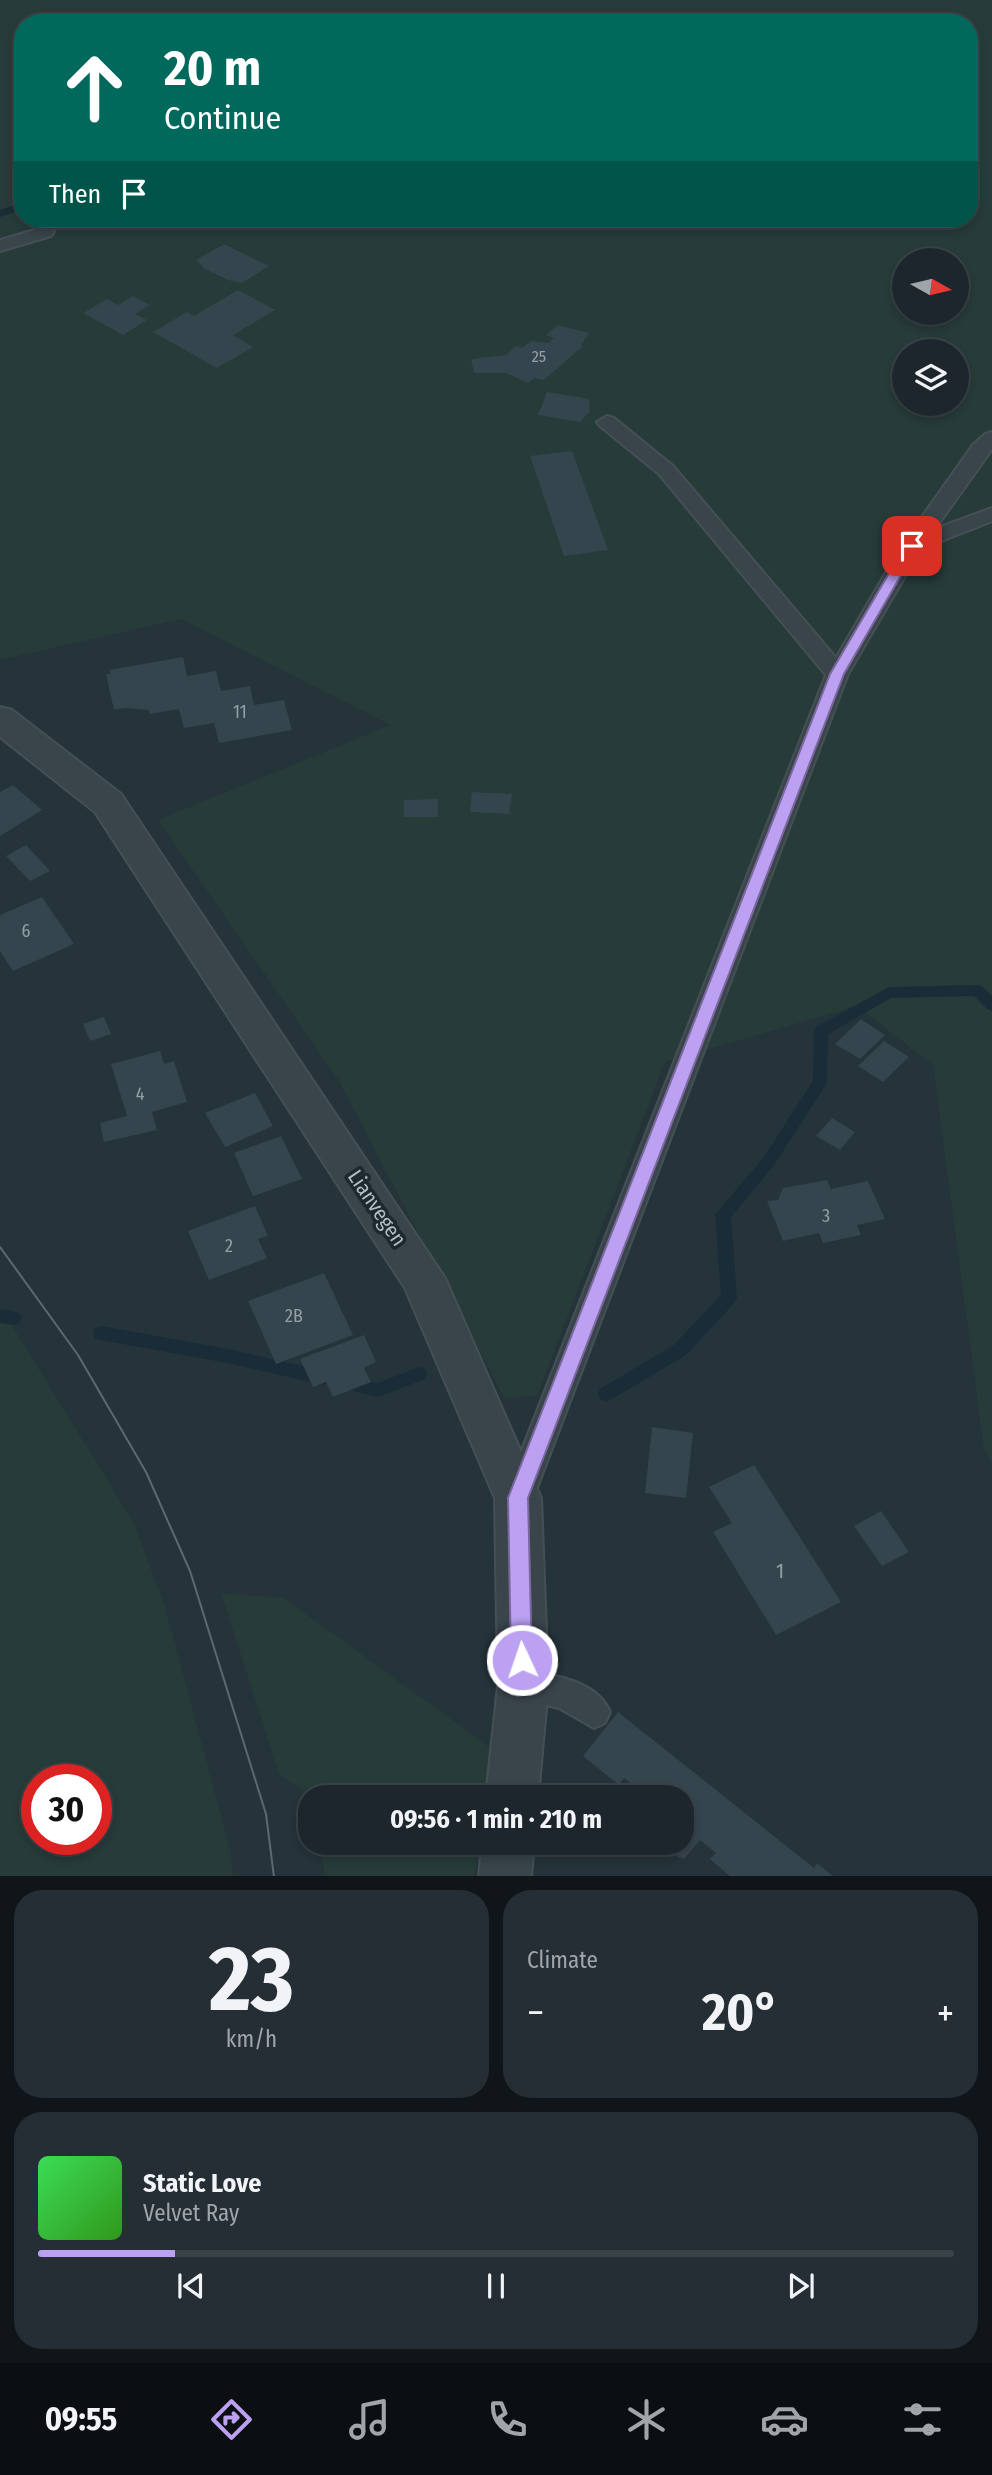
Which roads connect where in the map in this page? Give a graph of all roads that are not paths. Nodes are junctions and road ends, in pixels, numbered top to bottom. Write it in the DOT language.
graph roads {
  1 [pos="45,232"];
  2 [pos="0,246"];
  3 [pos="607,422"];
  4 [pos="992,438"];
  5 [pos="992,514"];
  6 [pos="912,546"];
  7 [pos="837,674"];
  8 [pos="0,719"];
  9 [pos="518,1498"];
  10 [pos="523,1686"];
  11 [pos="594,1712"];
  12 [pos="513,1785"];
  13 [pos="507,1855"];
  14 [pos="505,1876"];
  1 -- 2 [label="lane"];
  3 -- 7 [label="lane"];
  4 -- 6 [label="lane"];
  5 -- 6 [label="lane"];
  6 -- 7 [label="lane"];
  7 -- 9 [label="lane"];
  8 -- 9 [label="street, Lianvegen"];
  9 -- 10 [label="street, Lianvegen"];
  10 -- 11 [label="lane"];
  10 -- 12 [label="street, Lianvegen"];
  13 -- 14 [label="street"];
}
